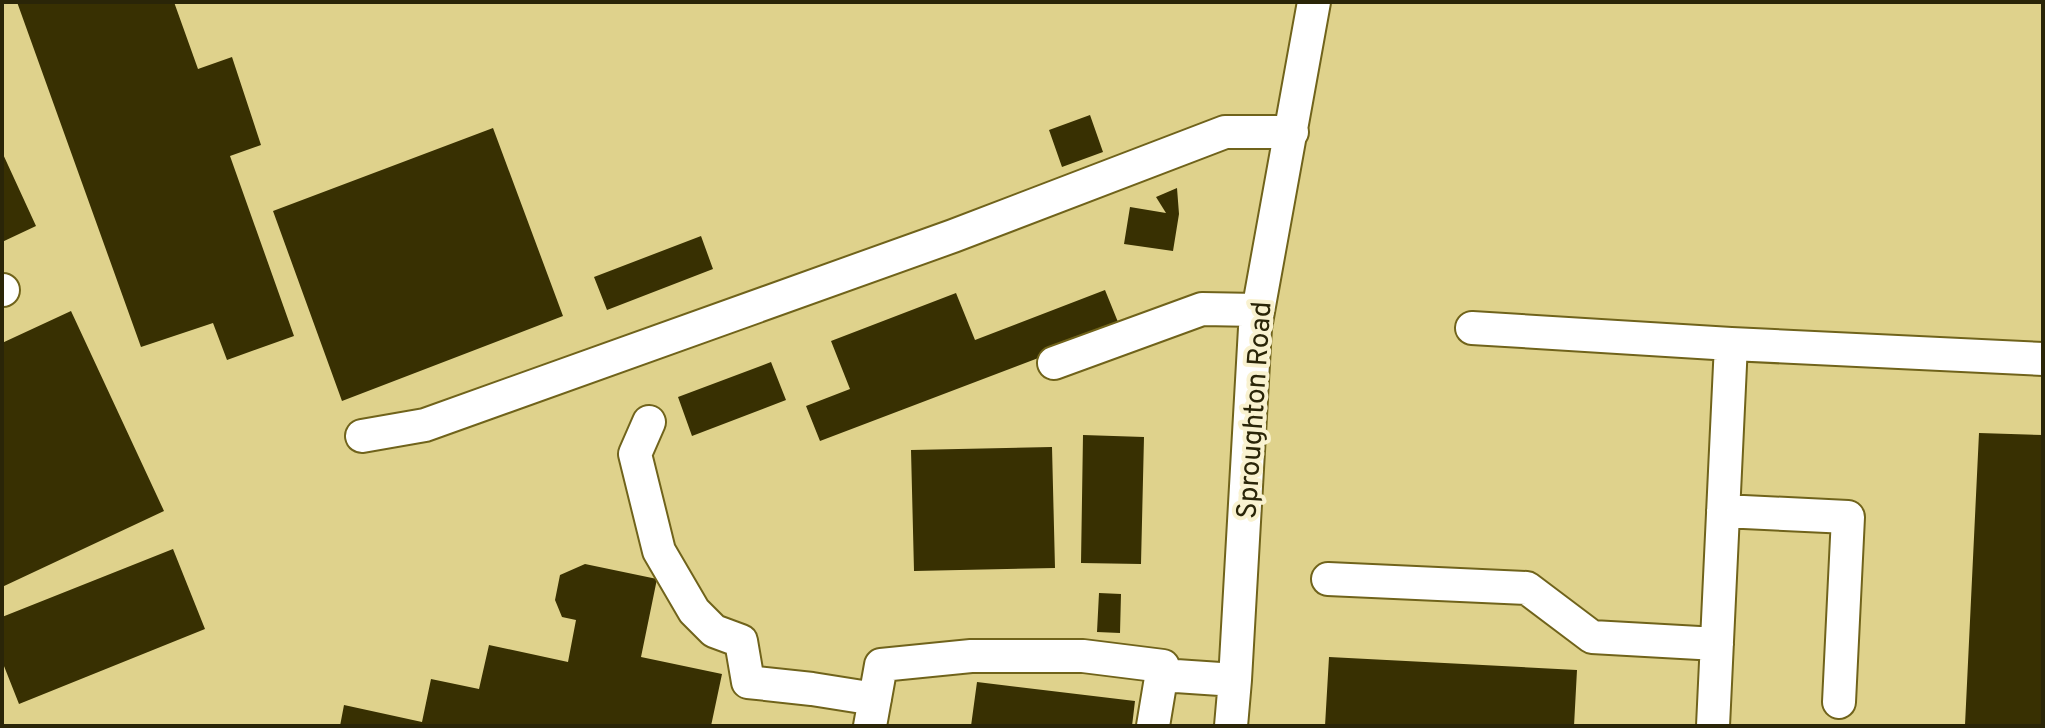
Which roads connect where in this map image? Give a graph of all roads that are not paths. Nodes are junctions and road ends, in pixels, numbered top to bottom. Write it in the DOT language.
graph roads {
  1 [pos="1314,2"];
  2 [pos="1292,132"];
  3 [pos="1258,310"];
  4 [pos="1472,328"];
  5 [pos="1731,344"];
  6 [pos="2043,359"];
  7 [pos="1054,363"];
  8 [pos="649,422"];
  9 [pos="362,436"];
  10 [pos="1723,511"];
  11 [pos="1328,579"];
  12 [pos="1717,644"];
  13 [pos="1161,675"];
  14 [pos="1235,680"];
  15 [pos="1839,702"];
  16 [pos="872,712"];
  17 [pos="1153,726"];
  18 [pos="1231,726"];
  19 [pos="1713,726"];
  1 -- 2 [label="street, Sproughton Road"];
  2 -- 3 [label="street, Sproughton Road"];
  2 -- 9 [label="street"];
  3 -- 7 [label="street"];
  3 -- 14 [label="street, Sproughton Road"];
  4 -- 5 [label="street"];
  5 -- 6 [label="street"];
  5 -- 10 [label="street"];
  8 -- 16 [label="street"];
  10 -- 12 [label="street"];
  10 -- 15 [label="street"];
  11 -- 12 [label="street"];
  12 -- 19 [label="street"];
  13 -- 14 [label="street"];
  13 -- 16 [label="street"];
  13 -- 17 [label="street"];
  14 -- 18 [label="street, Sproughton Road"];
}
